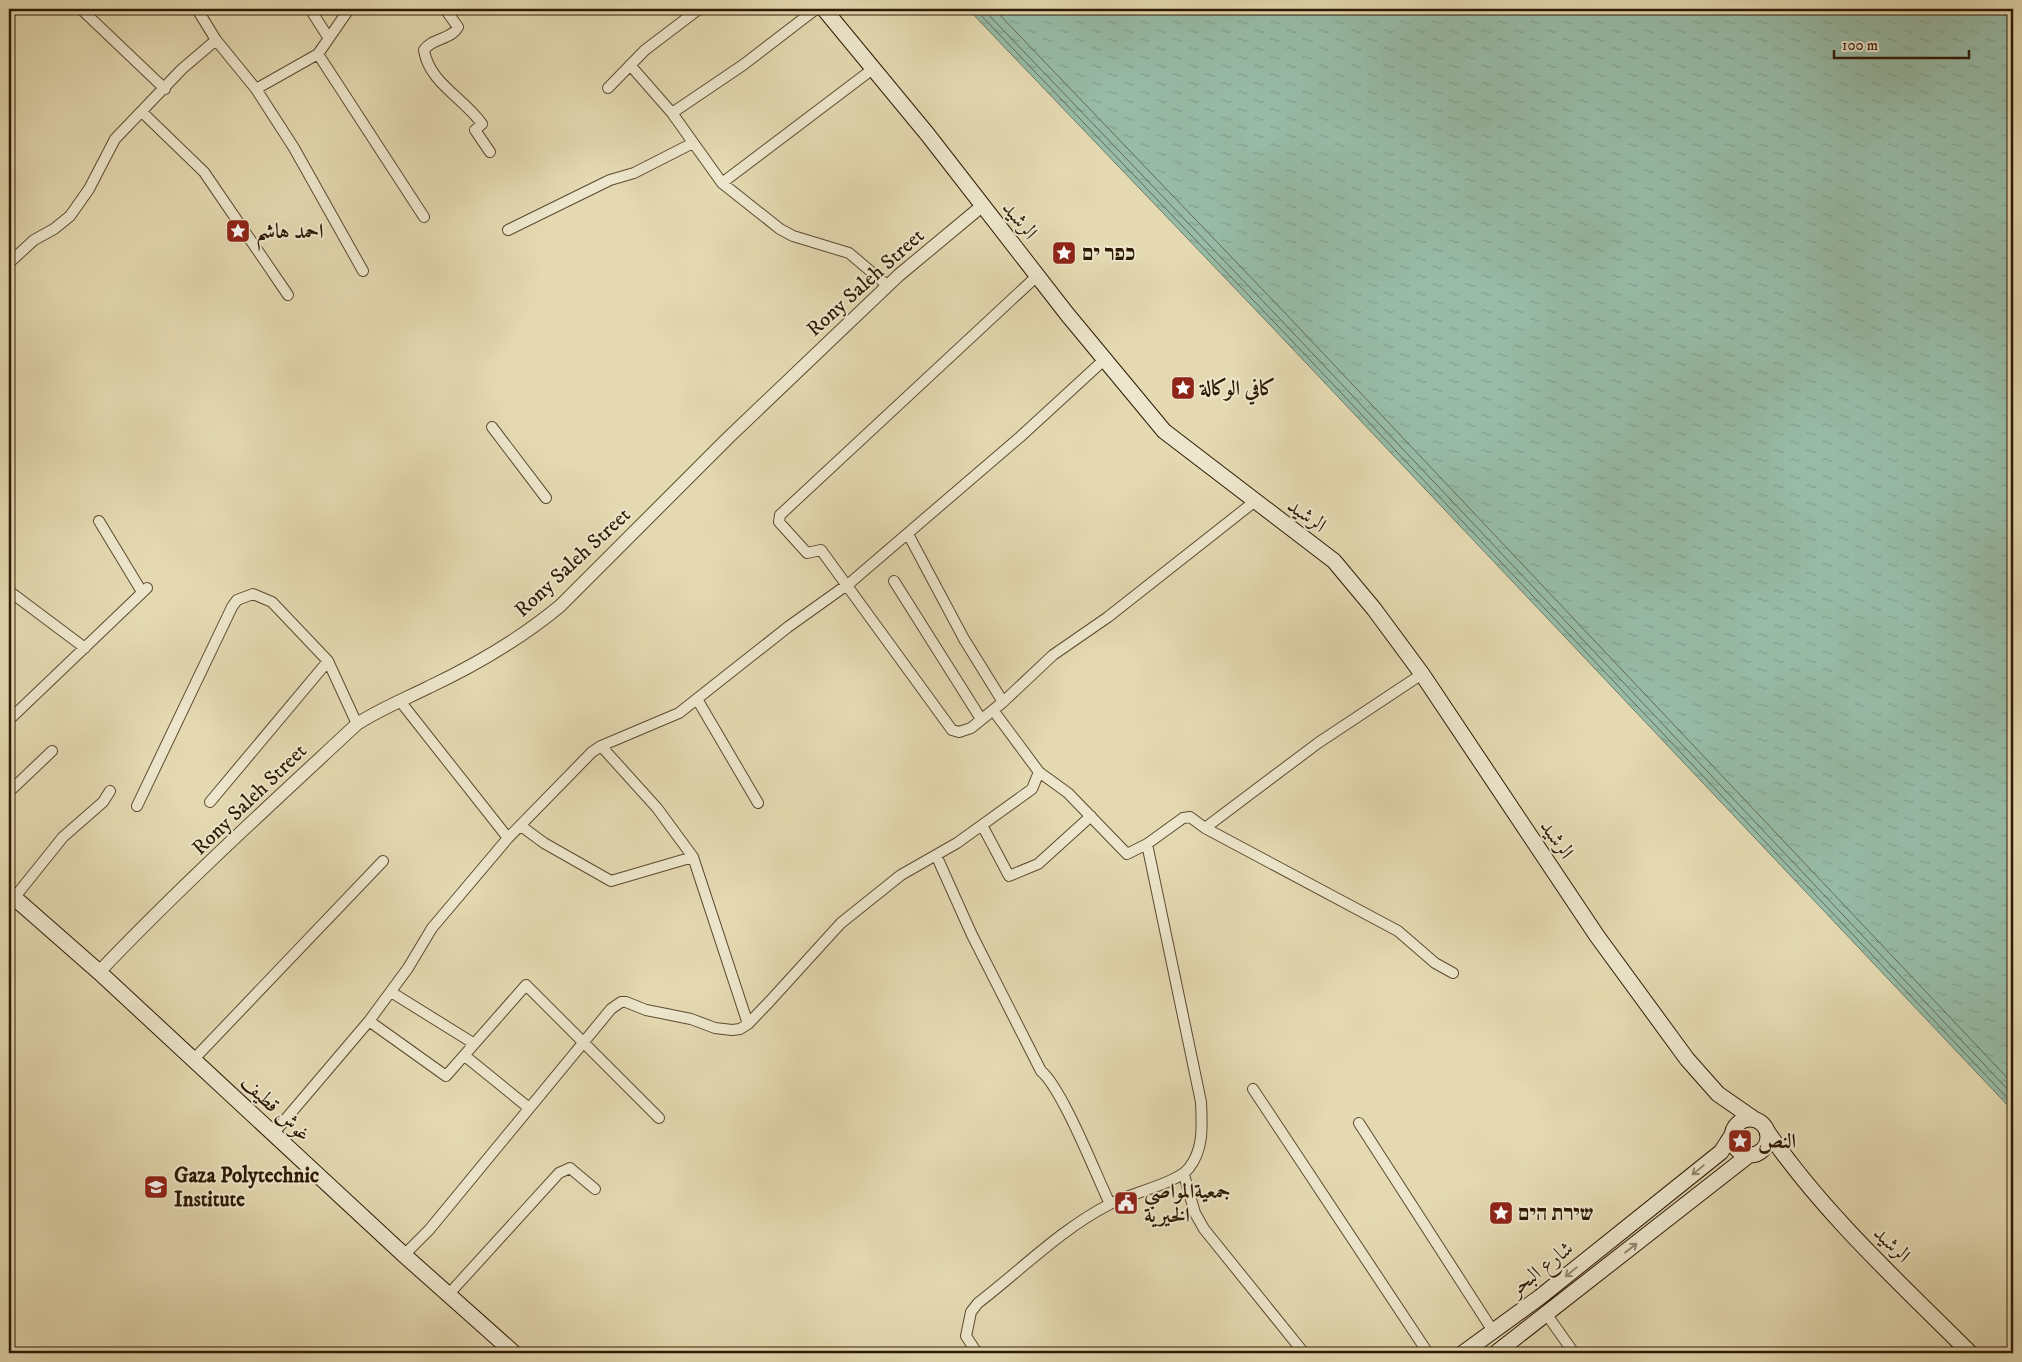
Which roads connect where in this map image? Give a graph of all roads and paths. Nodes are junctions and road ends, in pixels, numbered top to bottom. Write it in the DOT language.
graph roads {
  1 [pos="81,9"];
  2 [pos="197,9"];
  3 [pos="310,9"];
  4 [pos="445,9"];
  5 [pos="699,9"];
  6 [pos="816,9"];
  7 [pos="824,9"];
  8 [pos="347,12"];
  9 [pos="328,37"];
  10 [pos="216,40"];
  11 [pos="318,54"];
  12 [pos="630,65"];
  13 [pos="874,68"];
  14 [pos="608,88"];
  15 [pos="165,89"];
  16 [pos="256,89"];
  17 [pos="142,112"];
  18 [pos="672,112"];
  19 [pos="693,143"];
  20 [pos="490,152"];
  21 [pos="722,183"];
  22 [pos="982,206"];
  23 [pos="424,217"];
  24 [pos="508,230"];
  25 [pos="9,263"];
  26 [pos="363,271"];
  27 [pos="1037,276"];
  28 [pos="888,286"];
  29 [pos="288,295"];
  30 [pos="1105,359"];
  31 [pos="492,428"];
  32 [pos="546,498"];
  33 [pos="1254,502"];
  34 [pos="99,521"];
  35 [pos="908,534"];
  36 [pos="894,581"];
  37 [pos="845,585"];
  38 [pos="9,591"];
  39 [pos="85,648"];
  40 [pos="328,661"];
  41 [pos="1422,674"];
  42 [pos="697,699"];
  43 [pos="400,701"];
  44 [pos="1003,702"];
  45 [pos="993,710"];
  46 [pos="9,720"];
  47 [pos="981,720"];
  48 [pos="357,724"];
  49 [pos="601,746"];
  50 [pos="52,750"];
  51 [pos="1039,772"];
  52 [pos="110,791"];
  53 [pos="9,792"];
  54 [pos="210,802"];
  55 [pos="758,803"];
  56 [pos="137,806"];
  57 [pos="1091,816"];
  58 [pos="520,826"];
  59 [pos="982,826"];
  60 [pos="1205,828"];
  61 [pos="508,838"];
  62 [pos="1146,844"];
  63 [pos="936,855"];
  64 [pos="693,857"];
  65 [pos="383,861"];
  66 [pos="12,896"];
  67 [pos="98,972"];
  68 [pos="1453,973"];
  69 [pos="391,992"];
  70 [pos="369,1021"];
  71 [pos="748,1024"];
  72 [pos="583,1041"];
  73 [pos="473,1043"];
  74 [pos="464,1056"];
  75 [pos="193,1060"];
  76 [pos="1253,1089"];
  77 [pos="1718,1094"];
  78 [pos="529,1108"];
  79 [pos="659,1118"];
  80 [pos="1754,1119"];
  81 [pos="1358,1123"];
  82 [pos="1767,1131"];
  83 [pos="1733,1132"];
  84 [pos="273,1134"];
  85 [pos="1753,1155"];
  86 [pos="1788,1161"];
  87 [pos="1184,1175"];
  88 [pos="595,1189"];
  89 [pos="1110,1204"];
  90 [pos="404,1255"];
  91 [pos="448,1296"];
  92 [pos="1547,1315"];
  93 [pos="1493,1331"];
  94 [pos="514,1353"];
  95 [pos="977,1353"];
  96 [pos="1304,1353"];
  97 [pos="1428,1353"];
  98 [pos="1463,1353"];
  99 [pos="1496,1353"];
  100 [pos="1574,1353"];
  101 [pos="1970,1353"];
  1 -- 15 [label="street"];
  2 -- 10 [label="street"];
  3 -- 9 [label="street"];
  4 -- 20 [label="street"];
  5 -- 12 [label="street"];
  6 -- 18 [label="street"];
  7 -- 13 [label="main road, الرشيد"];
  8 -- 9 [label="street"];
  9 -- 11 [label="street"];
  10 -- 15 [label="street"];
  10 -- 16 [label="street"];
  11 -- 16 [label="street"];
  11 -- 23 [label="street"];
  12 -- 14 [label="street"];
  12 -- 18 [label="street"];
  13 -- 21 [label="street"];
  13 -- 22 [label="main road, الرشيد"];
  15 -- 17 [label="street"];
  16 -- 26 [label="street"];
  17 -- 25 [label="street"];
  17 -- 29 [label="street"];
  18 -- 19 [label="street"];
  19 -- 21 [label="street"];
  19 -- 24 [label="street"];
  21 -- 28 [label="street"];
  22 -- 27 [label="main road, الرشيد"];
  22 -- 28 [label="street, Rony Saleh Street"];
  27 -- 30 [label="main road, الرشيد"];
  27 -- 37 [label="street"];
  28 -- 43 [label="street, Rony Saleh Street"];
  30 -- 33 [label="main road, الرشيد"];
  30 -- 35 [label="street"];
  31 -- 32 [label="street"];
  33 -- 41 [label="main road, الرشيد"];
  33 -- 44 [label="street"];
  34 -- 39 [label="street"];
  35 -- 37 [label="street"];
  35 -- 44 [label="street"];
  36 -- 47 [label="street"];
  37 -- 42 [label="street"];
  37 -- 47 [label="street"];
  38 -- 39 [label="street"];
  39 -- 46 [label="street"];
  40 -- 48 [label="street"];
  40 -- 54 [label="street"];
  40 -- 56 [label="street"];
  41 -- 60 [label="street"];
  41 -- 77 [label="main road, الرشيد"];
  42 -- 49 [label="street"];
  42 -- 55 [label="street"];
  43 -- 48 [label="street, Rony Saleh Street"];
  43 -- 61 [label="street"];
  44 -- 45 [label="street"];
  45 -- 47 [label="street"];
  45 -- 51 [label="street"];
  48 -- 67 [label="street, Rony Saleh Street"];
  49 -- 58 [label="street"];
  49 -- 64 [label="street"];
  50 -- 53 [label="street"];
  51 -- 57 [label="street"];
  51 -- 59 [label="street"];
  52 -- 66 [label="street"];
  57 -- 59 [label="street"];
  57 -- 62 [label="street"];
  58 -- 61 [label="street"];
  58 -- 64 [label="street"];
  59 -- 63 [label="street"];
  60 -- 62 [label="street"];
  60 -- 68 [label="street"];
  61 -- 69 [label="street"];
  62 -- 87 [label="street"];
  63 -- 71 [label="street"];
  63 -- 89 [label="street"];
  64 -- 71 [label="street"];
  65 -- 75 [label="street"];
  66 -- 67 [label="main road, غوش قطيف"];
  67 -- 75 [label="main road, غوش قطيف"];
  69 -- 70 [label="street"];
  69 -- 73 [label="street"];
  70 -- 74 [label="street"];
  70 -- 84 [label="street"];
  71 -- 72 [label="street"];
  72 -- 73 [label="street"];
  72 -- 78 [label="street"];
  72 -- 79 [label="street"];
  73 -- 74 [label="street"];
  74 -- 78 [label="street"];
  75 -- 84 [label="main road, غوش قطيف"];
  76 -- 97 [label="street"];
  77 -- 80 [label="main road, الرشيد"];
  77 -- 83 [label="main road, الرشيد"];
  78 -- 90 [label="street"];
  80 -- 82 [label="main road"];
  80 -- 83 [label="main road"];
  81 -- 93 [label="street"];
  82 -- 85 [label="main road"];
  82 -- 86 [label="main road, الرشيد"];
  83 -- 85 [label="main road"];
  83 -- 93 [label="main road, شارع البحر, one-way"];
  84 -- 90 [label="main road, غوش قطيف"];
  85 -- 86 [label="main road"];
  92 -- 85 [label="main road, شارع البحر, one-way"];
  86 -- 101 [label="main road, الرشيد"];
  87 -- 89 [label="street"];
  87 -- 96 [label="street"];
  88 -- 91 [label="street"];
  89 -- 95 [label="street"];
  90 -- 91 [label="main road, غوش قطيف"];
  91 -- 94 [label="main road, غوش قطيف"];
  92 -- 99 [label="main road, شارع البحر"];
  92 -- 100 [label="street"];
  93 -- 98 [label="main road, شارع البحر"];
}
